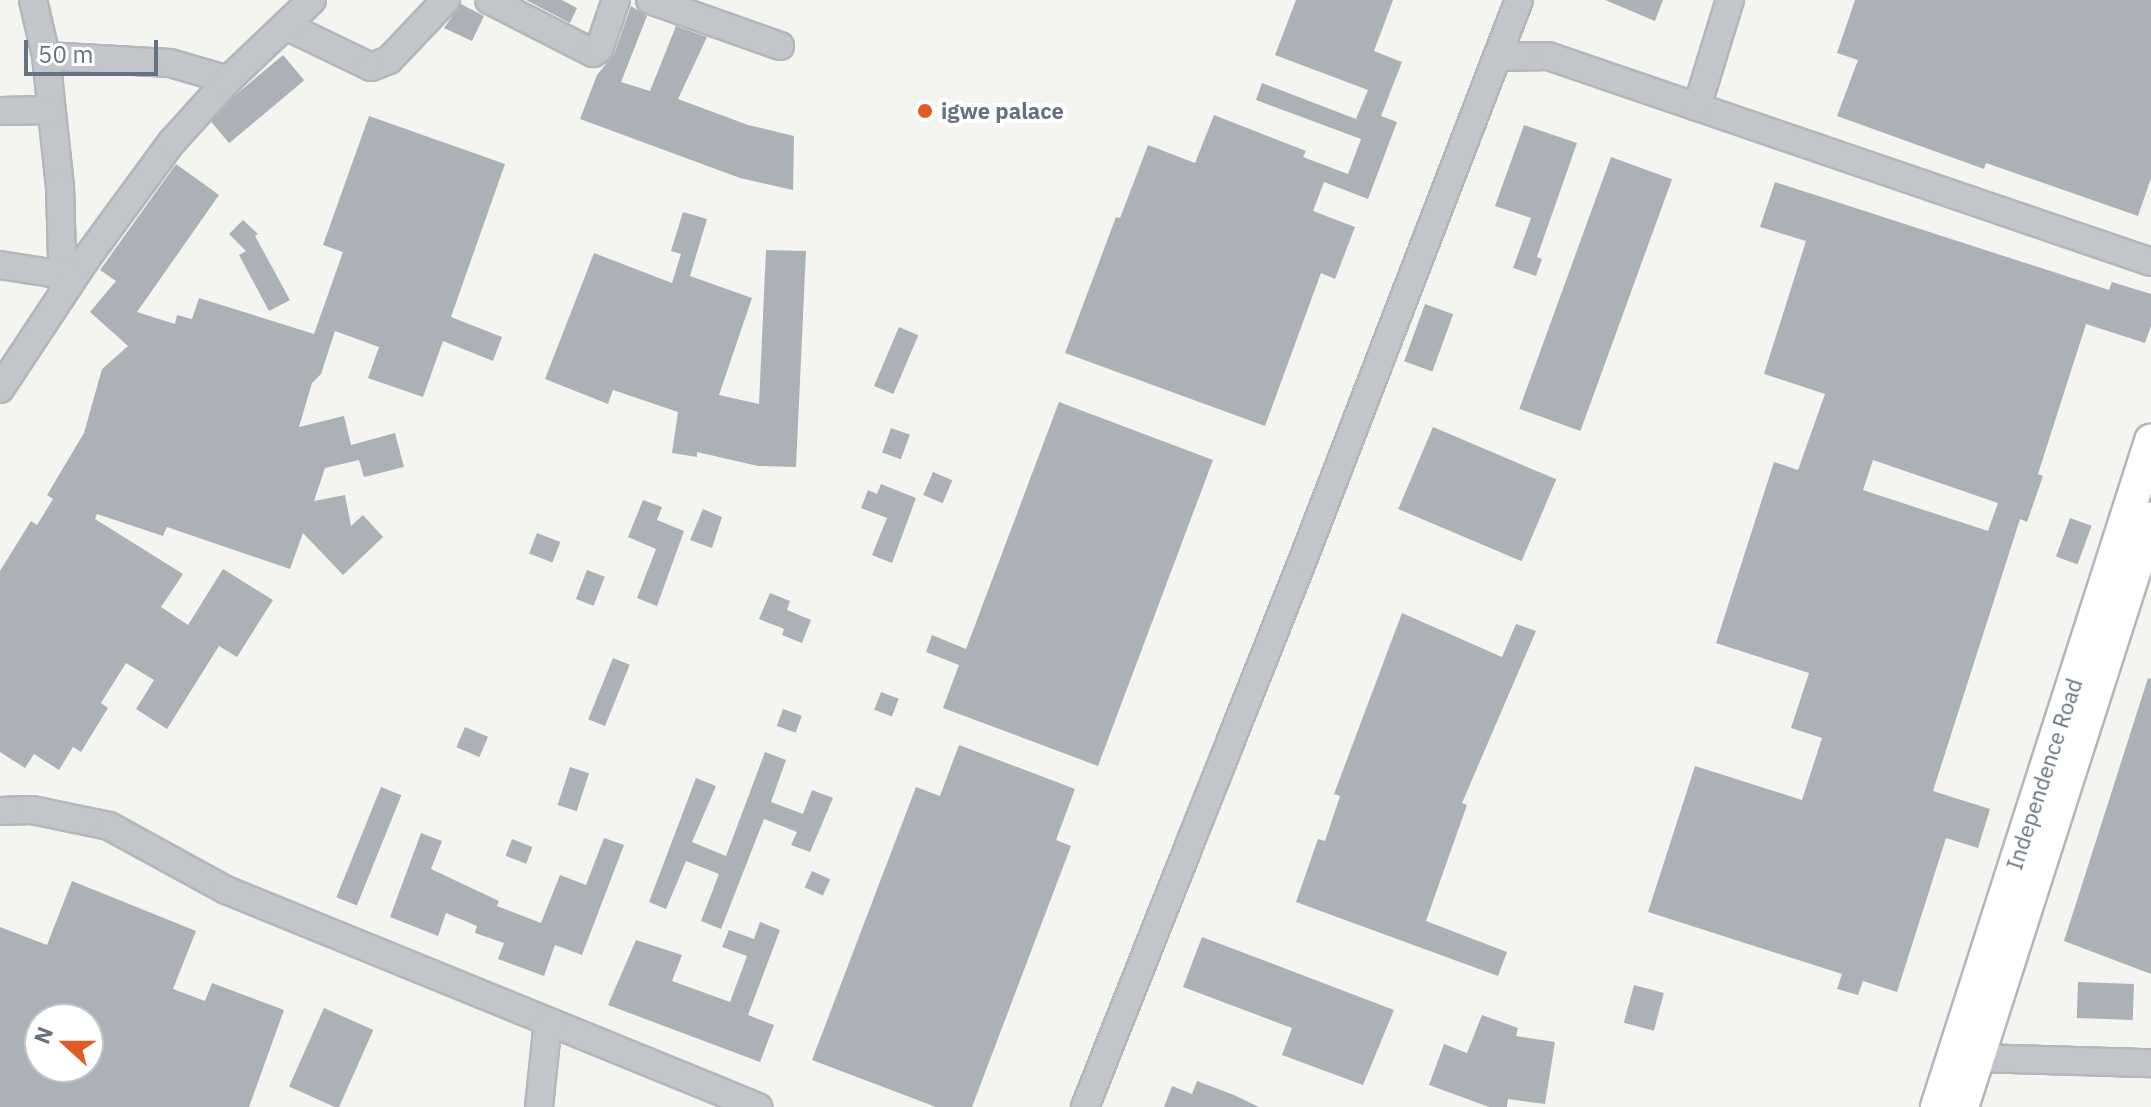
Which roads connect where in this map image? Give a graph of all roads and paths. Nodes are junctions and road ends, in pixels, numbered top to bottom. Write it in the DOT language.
graph roads {
  1 [pos="33,0"];
  2 [pos="312,0"];
  3 [pos="446,0"];
  4 [pos="489,0"];
  5 [pos="616,0"];
  6 [pos="650,0"];
  7 [pos="1519,0"];
  8 [pos="1730,0"];
  9 [pos="288,27"];
  10 [pos="780,46"];
  11 [pos="46,56"];
  12 [pos="1499,57"];
  13 [pos="228,80"];
  14 [pos="1697,107"];
  15 [pos="51,110"];
  16 [pos="0,111"];
  17 [pos="2151,262"];
  18 [pos="0,265"];
  19 [pos="63,283"];
  20 [pos="0,389"];
  21 [pos="2151,441"];
  22 [pos="2151,519"];
  23 [pos="0,811"];
  24 [pos="548,1022"];
  25 [pos="1978,1058"];
  26 [pos="2151,1063"];
  27 [pos="539,1107"];
  28 [pos="758,1107"];
  29 [pos="1085,1107"];
  30 [pos="1937,1107"];
  31 [pos="1962,1107"];
  1 -- 11 [label="street"];
  2 -- 9 [label="street"];
  3 -- 9 [label="street"];
  4 -- 5 [label="street"];
  6 -- 10 [label="street"];
  7 -- 12 [label="street"];
  8 -- 14 [label="street"];
  9 -- 13 [label="street"];
  11 -- 13 [label="street"];
  11 -- 15 [label="street"];
  12 -- 14 [label="street"];
  12 -- 29 [label="street"];
  13 -- 19 [label="street"];
  14 -- 17 [label="street"];
  15 -- 16 [label="street"];
  15 -- 19 [label="street"];
  18 -- 19 [label="street"];
  19 -- 20 [label="street"];
  21 -- 30 [label="main road, Independence Road"];
  22 -- 25 [label="main road, Independence Road"];
  23 -- 24 [label="street"];
  24 -- 27 [label="street"];
  24 -- 28 [label="street"];
  25 -- 26 [label="street"];
  25 -- 31 [label="main road, Independence Road"];
}
